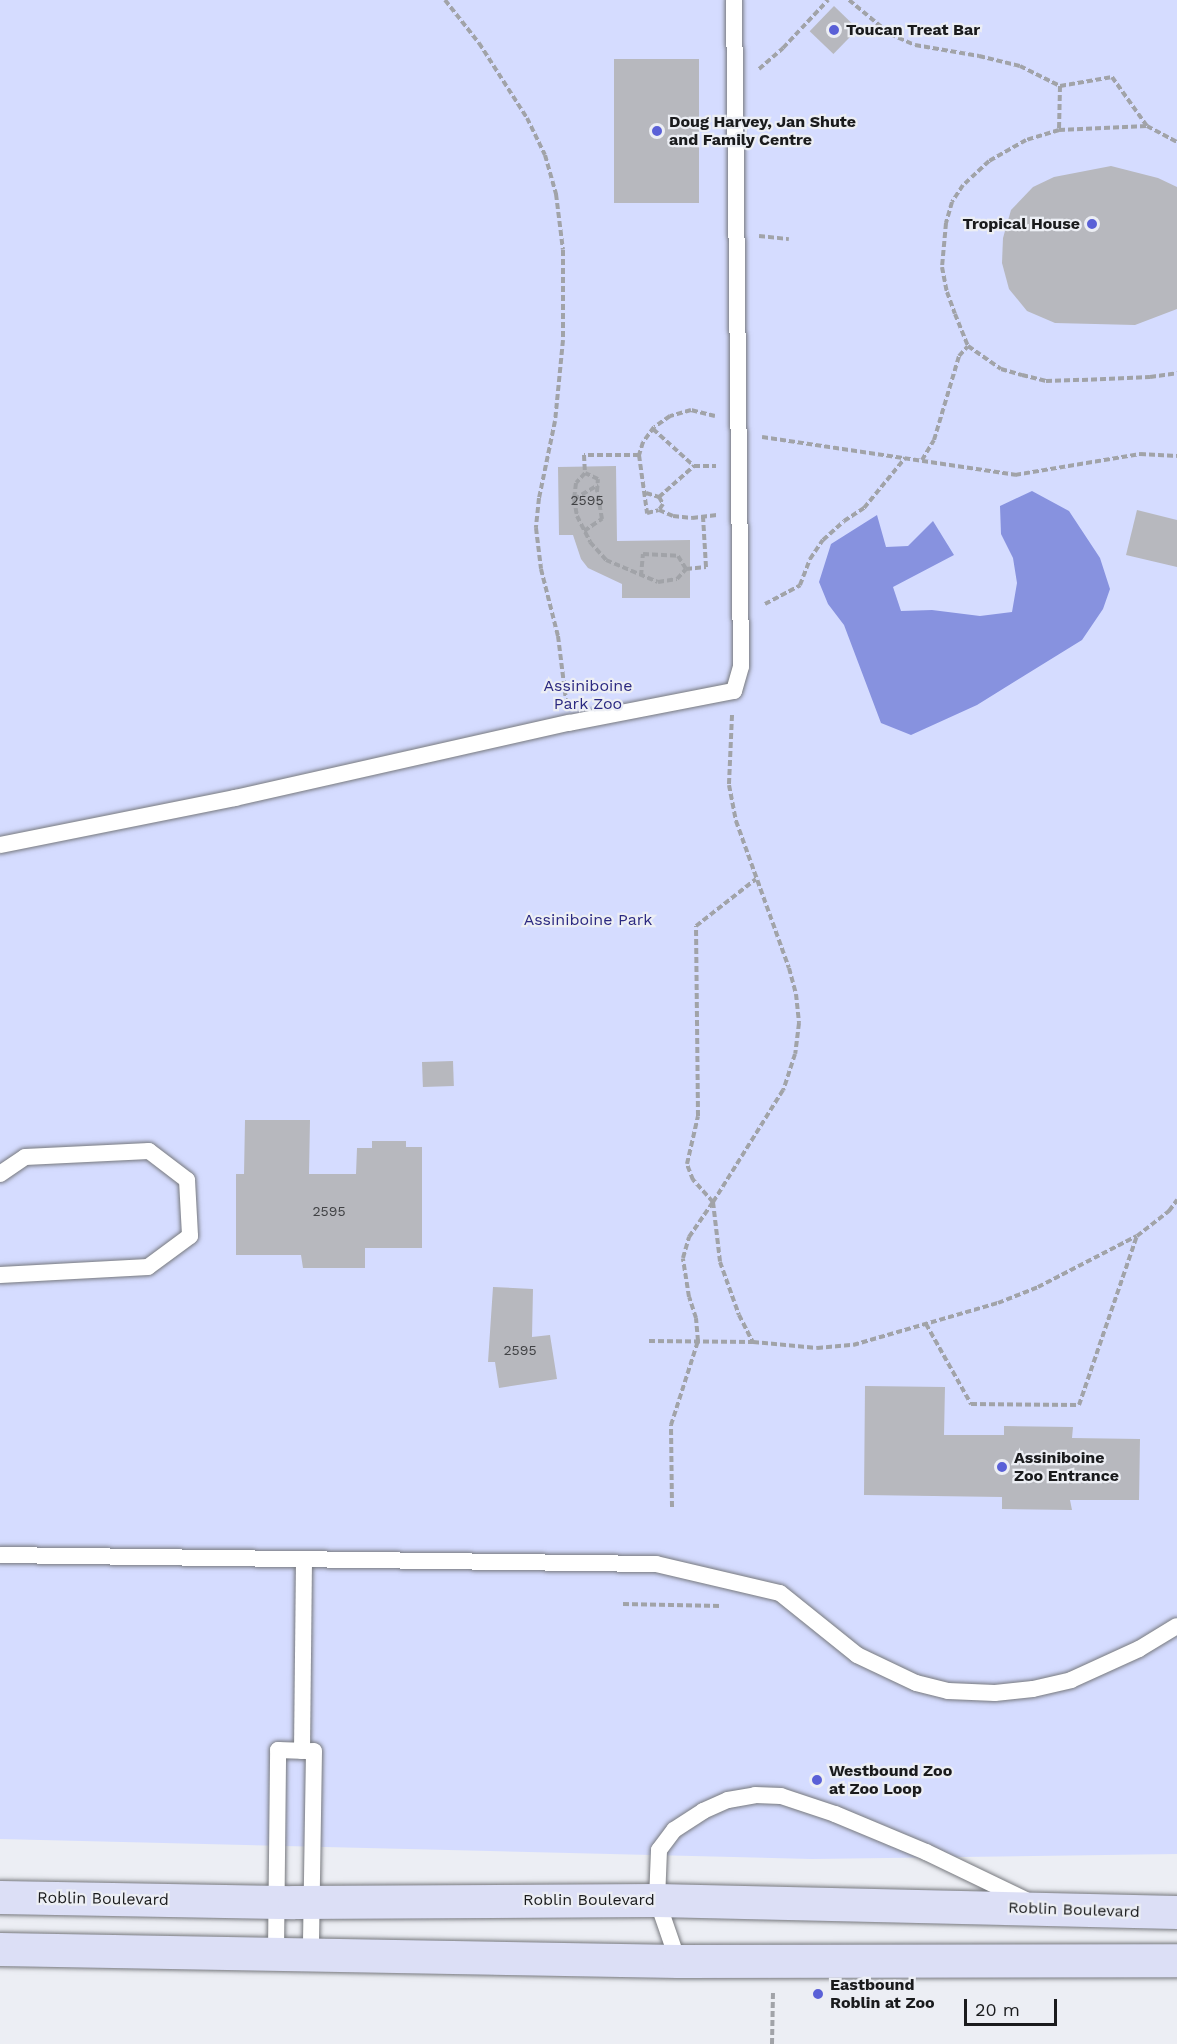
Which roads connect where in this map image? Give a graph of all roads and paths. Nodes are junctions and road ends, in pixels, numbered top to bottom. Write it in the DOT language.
graph roads {
  1 [pos="445,0"];
  2 [pos="734,0"];
  3 [pos="828,0"];
  4 [pos="849,0"];
  5 [pos="1060,86"];
  6 [pos="735,90"];
  7 [pos="1147,126"];
  8 [pos="1059,130"];
  9 [pos="1177,142"];
  10 [pos="968,345"];
  11 [pos="1177,373"];
  12 [pos="739,428"];
  13 [pos="653,429"];
  14 [pos="639,455"];
  15 [pos="1177,456"];
  16 [pos="906,457"];
  17 [pos="922,460"];
  18 [pos="694,466"];
  19 [pos="739,466"];
  20 [pos="585,472"];
  21 [pos="598,485"];
  22 [pos="646,493"];
  23 [pos="659,497"];
  24 [pos="574,499"];
  25 [pos="739,508"];
  26 [pos="658,510"];
  27 [pos="703,517"];
  28 [pos="584,531"];
  29 [pos="686,569"];
  30 [pos="641,576"];
  31 [pos="739,610"];
  32 [pos="734,692"];
  33 [pos="569,723"];
  34 [pos="0,845"];
  35 [pos="756,879"];
  36 [pos="0,1174"];
  37 [pos="1177,1200"];
  38 [pos="713,1202"];
  39 [pos="1137,1236"];
  40 [pos="0,1275"];
  41 [pos="926,1324"];
  42 [pos="649,1341"];
  43 [pos="698,1341"];
  44 [pos="753,1342"];
  45 [pos="672,1507"];
  46 [pos="0,1555"];
  47 [pos="304,1559"];
  48 [pos="623,1604"];
  49 [pos="723,1606"];
  50 [pos="1177,1626"];
  51 [pos="308,1751"];
  52 [pos="0,1897"];
  53 [pos="657,1900"];
  54 [pos="276,1901"];
  55 [pos="312,1902"];
  56 [pos="1043,1908"];
  57 [pos="1177,1912"];
  58 [pos="0,1949"];
  59 [pos="276,1952"];
  60 [pos="311,1953"];
  61 [pos="1177,1960"];
  62 [pos="678,1961"];
  63 [pos="773,1983"];
  64 [pos="772,2044"];
  1 -- 33 [label="path"];
  2 -- 6 [label="lane"];
  3 -- 6 [label="path"];
  4 -- 5 [label="path"];
  5 -- 7 [label="path"];
  5 -- 8 [label="path"];
  6 -- 12 [label="lane"];
  7 -- 8 [label="path"];
  7 -- 9 [label="path"];
  8 -- 10 [label="path"];
  10 -- 11 [label="path"];
  10 -- 17 [label="path"];
  12 -- 13 [label="path"];
  12 -- 16 [label="path"];
  12 -- 19 [label="lane"];
  13 -- 14 [label="path"];
  13 -- 18 [label="path"];
  14 -- 20 [label="path"];
  14 -- 22 [label="path"];
  15 -- 17 [label="path"];
  16 -- 17 [label="path"];
  16 -- 31 [label="path"];
  18 -- 19 [label="path"];
  18 -- 23 [label="path"];
  19 -- 25 [label="lane"];
  20 -- 21 [label="path"];
  20 -- 24 [label="path"];
  21 -- 24 [label="path"];
  21 -- 28 [label="path"];
  22 -- 23 [label="path"];
  22 -- 26 [label="path"];
  23 -- 26 [label="path"];
  24 -- 28 [label="path"];
  25 -- 27 [label="path"];
  25 -- 31 [label="lane"];
  26 -- 27 [label="path"];
  27 -- 29 [label="path"];
  28 -- 30 [label="path"];
  29 -- 30 [label="path"];
  29 -- 30 [label="path"];
  31 -- 32 [label="lane"];
  32 -- 33 [label="lane"];
  32 -- 35 [label="path"];
  33 -- 34 [label="lane"];
  35 -- 38 [label="path"];
  35 -- 38 [label="path"];
  36 -- 40 [label="lane"];
  37 -- 39 [label="path"];
  38 -- 43 [label="path"];
  38 -- 44 [label="path"];
  39 -- 41 [label="path"];
  39 -- 41 [label="path"];
  41 -- 44 [label="path"];
  42 -- 43 [label="path"];
  43 -- 44 [label="path"];
  43 -- 45 [label="path"];
  46 -- 47 [label="lane"];
  47 -- 50 [label="lane"];
  47 -- 51 [label="lane"];
  48 -- 49 [label="path"];
  51 -- 54 [label="lane"];
  51 -- 55 [label="lane"];
  52 -- 54 [label="main road, Roblin Boulevard"];
  53 -- 55 [label="main road, Roblin Boulevard"];
  53 -- 56 [label="main road, Roblin Boulevard"];
  53 -- 56 [label="lane"];
  53 -- 62 [label="lane"];
  54 -- 55 [label="main road, Roblin Boulevard"];
  54 -- 59 [label="lane"];
  55 -- 60 [label="lane"];
  56 -- 57 [label="main road, Roblin Boulevard"];
  58 -- 59 [label="main road"];
  59 -- 60 [label="main road"];
  60 -- 62 [label="main road"];
  61 -- 62 [label="main road"];
  63 -- 64 [label="path"];
}
